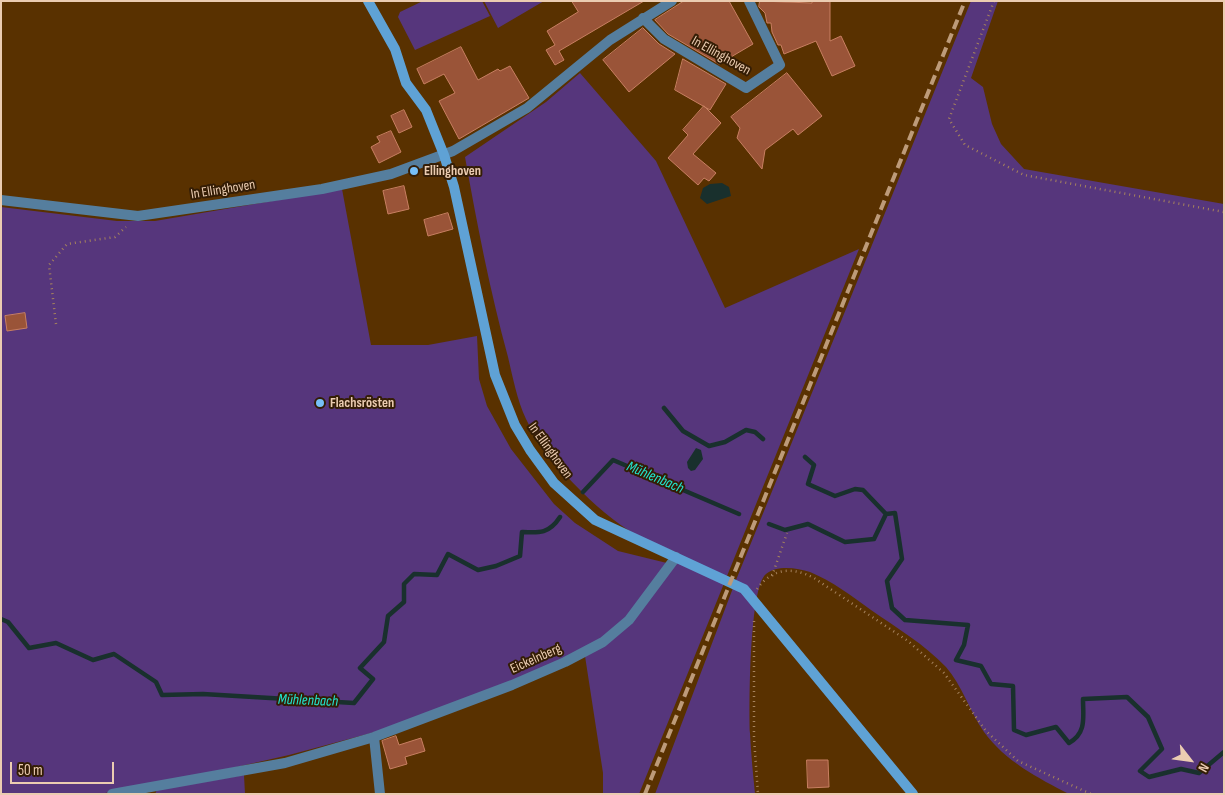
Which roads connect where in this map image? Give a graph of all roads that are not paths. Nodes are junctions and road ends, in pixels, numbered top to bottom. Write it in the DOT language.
graph roads {
  1 [pos="368,1"];
  2 [pos="672,1"];
  3 [pos="749,1"];
  4 [pos="643,18"];
  5 [pos="444,155"];
  6 [pos="1,200"];
  7 [pos="676,558"];
  8 [pos="374,737"];
  9 [pos="112,794"];
  10 [pos="380,794"];
  11 [pos="913,794"];
  1 -- 5 [label="street, In Ellinghoven"];
  2 -- 4 [label="street, In Ellinghoven"];
  3 -- 4 [label="street, In Ellinghoven"];
  4 -- 5 [label="street, In Ellinghoven"];
  5 -- 6 [label="street, In Ellinghoven"];
  5 -- 7 [label="street, In Ellinghoven"];
  7 -- 8 [label="street, Eickelnberg"];
  7 -- 11 [label="street"];
  8 -- 9 [label="street, Eickelnberg"];
  8 -- 10 [label="street"];
}
